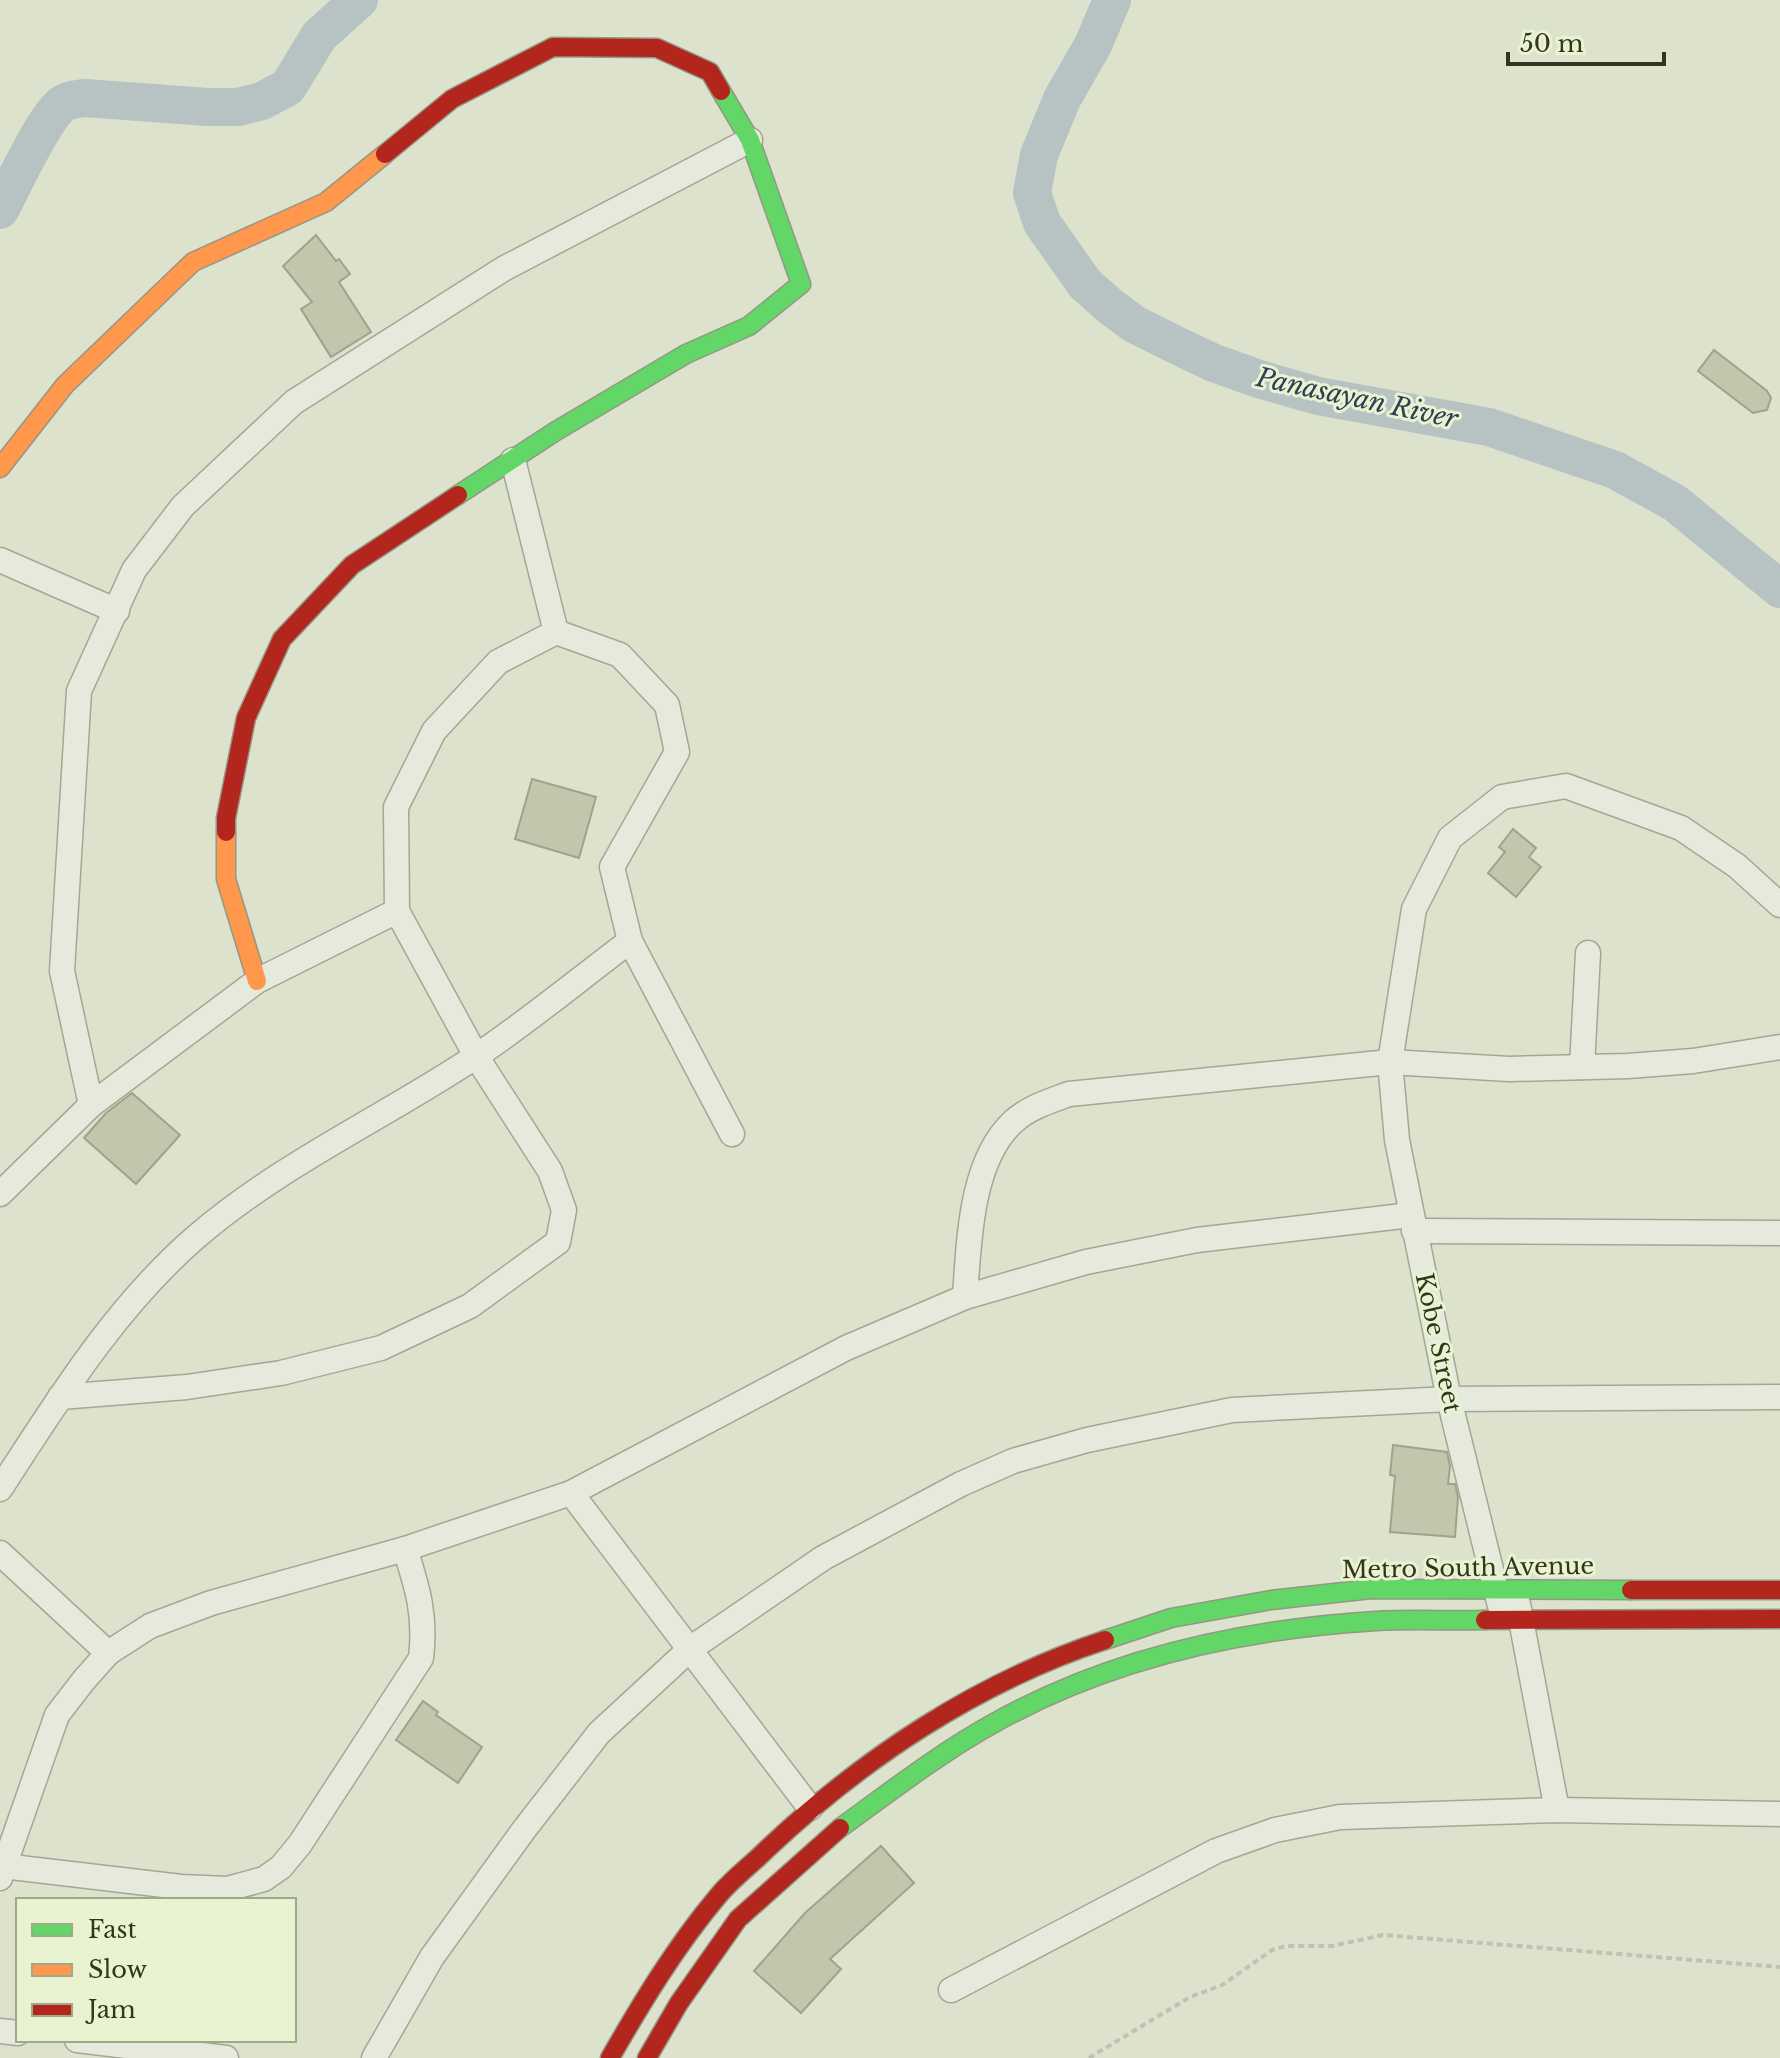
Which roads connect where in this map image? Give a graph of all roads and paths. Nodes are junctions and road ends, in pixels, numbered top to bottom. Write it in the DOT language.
graph roads {
  1 [pos="750,140"];
  2 [pos="513,460"];
  3 [pos="0,468"];
  4 [pos="0,560"];
  5 [pos="117,611"];
  6 [pos="556,632"];
  7 [pos="1780,905"];
  8 [pos="397,911"];
  9 [pos="630,941"];
  10 [pos="1588,953"];
  11 [pos="257,981"];
  12 [pos="1780,1047"];
  13 [pos="476,1056"];
  14 [pos="1390,1062"];
  15 [pos="1582,1067"];
  16 [pos="91,1105"];
  17 [pos="732,1134"];
  18 [pos="0,1194"];
  19 [pos="1412,1223"];
  20 [pos="1780,1233"];
  21 [pos="965,1297"];
  22 [pos="60,1397"];
  23 [pos="1780,1397"];
  24 [pos="1449,1399"];
  25 [pos="0,1489"];
  26 [pos="571,1493"];
  27 [pos="405,1549"];
  28 [pos="0,1553"];
  29 [pos="1780,1590"];
  30 [pos="1506,1591"];
  31 [pos="1780,1619"];
  32 [pos="1512,1622"];
  33 [pos="690,1649"];
  34 [pos="108,1653"];
  35 [pos="810,1808"];
  36 [pos="1557,1810"];
  37 [pos="1780,1814"];
  38 [pos="2,1872"];
  39 [pos="1780,1967"];
  40 [pos="951,1990"];
  41 [pos="94,2042"];
  42 [pos="226,2058"];
  43 [pos="374,2058"];
  44 [pos="610,2058"];
  45 [pos="647,2058"];
  46 [pos="1089,2058"];
  1 -- 2 [label="street"];
  1 -- 3 [label="street"];
  1 -- 5 [label="street"];
  2 -- 6 [label="street"];
  2 -- 11 [label="street"];
  4 -- 5 [label="street"];
  5 -- 16 [label="street"];
  6 -- 8 [label="street"];
  6 -- 9 [label="street"];
  7 -- 14 [label="street, Kobe Street"];
  8 -- 11 [label="street"];
  8 -- 13 [label="street"];
  9 -- 13 [label="street"];
  9 -- 17 [label="street"];
  10 -- 15 [label="street"];
  11 -- 16 [label="street"];
  12 -- 15 [label="street"];
  13 -- 22 [label="street"];
  13 -- 22 [label="street"];
  14 -- 15 [label="street"];
  14 -- 19 [label="street, Kobe Street"];
  14 -- 21 [label="street"];
  16 -- 18 [label="street"];
  19 -- 20 [label="street"];
  19 -- 21 [label="street"];
  19 -- 24 [label="street, Kobe Street"];
  21 -- 26 [label="street"];
  22 -- 25 [label="street"];
  23 -- 24 [label="street"];
  24 -- 30 [label="street, Kobe Street"];
  24 -- 33 [label="street"];
  26 -- 27 [label="street"];
  26 -- 33 [label="street"];
  27 -- 34 [label="street"];
  27 -- 38 [label="street"];
  28 -- 34 [label="street"];
  29 -- 30 [label="street, Metro South Avenue"];
  30 -- 32 [label="street, Kobe Street"];
  30 -- 35 [label="street, Metro South Avenue"];
  31 -- 32 [label="street"];
  32 -- 36 [label="street, Kobe Street"];
  32 -- 45 [label="street"];
  33 -- 35 [label="street"];
  33 -- 43 [label="street"];
  34 -- 38 [label="street"];
  35 -- 44 [label="street, Metro South Avenue"];
  36 -- 37 [label="street"];
  36 -- 40 [label="street"];
  39 -- 46 [label="path"];
  41 -- 42 [label="street"];
}
